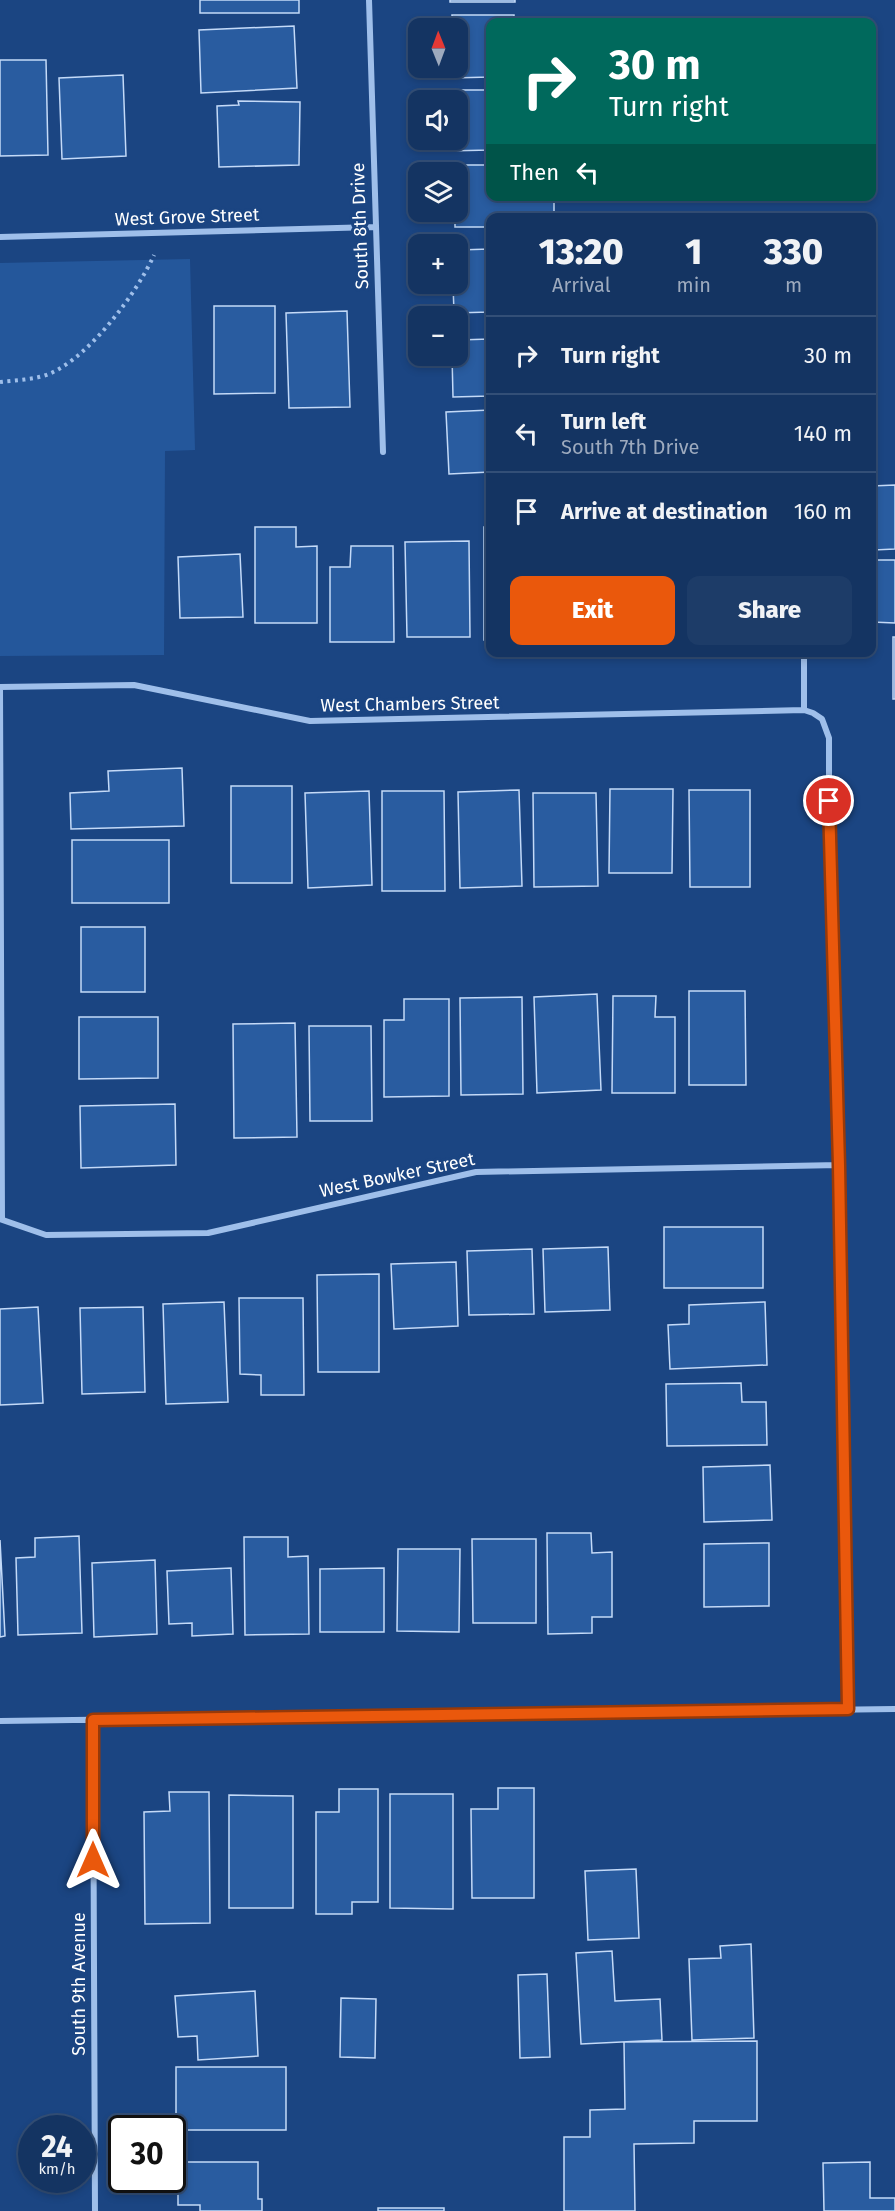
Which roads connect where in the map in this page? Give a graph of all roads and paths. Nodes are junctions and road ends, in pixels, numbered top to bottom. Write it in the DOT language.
graph roads {
  1 [pos="369,0"];
  2 [pos="374,227"];
  3 [pos="164,233"];
  4 [pos="0,237"];
  5 [pos="0,382"];
  6 [pos="383,452"];
  7 [pos="804,657"];
  8 [pos="0,687"];
  9 [pos="804,710"];
  10 [pos="839,1165"];
  11 [pos="1,1219"];
  12 [pos="848,1709"];
  13 [pos="895,1709"];
  14 [pos="93,1720"];
  15 [pos="0,1721"];
  16 [pos="95,2211"];
  1 -- 2 [label="street, South 8th Drive"];
  2 -- 3 [label="street, West Grove Street"];
  2 -- 6 [label="street, South 8th Drive"];
  3 -- 4 [label="street, West Grove Street"];
  3 -- 5 [label="path"];
  7 -- 9 [label="street"];
  8 -- 9 [label="street, West Chambers Street"];
  8 -- 11 [label="street"];
  9 -- 10 [label="street, West Chambers Street"];
  10 -- 11 [label="street, West Bowker Street"];
  10 -- 12 [label="street"];
  12 -- 13 [label="street"];
  12 -- 14 [label="street"];
  14 -- 15 [label="street"];
  14 -- 16 [label="street, South 9th Avenue"];
}
